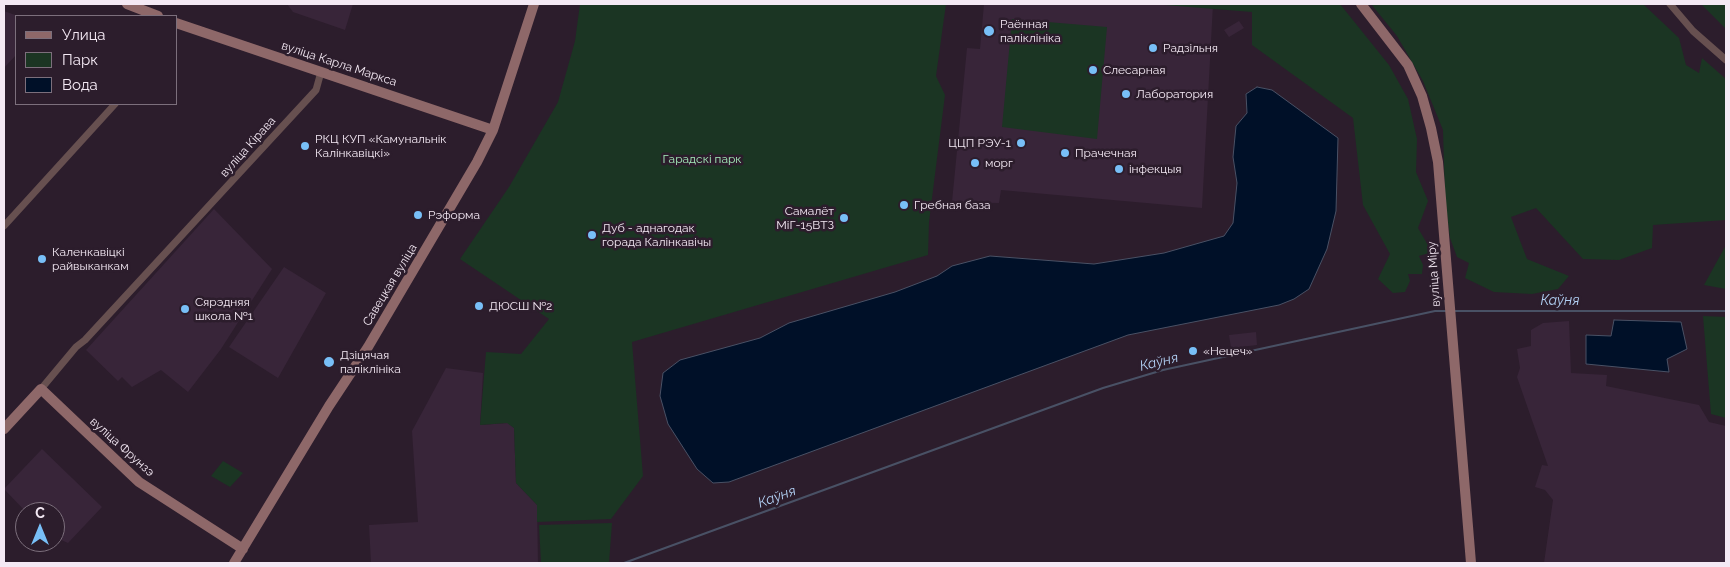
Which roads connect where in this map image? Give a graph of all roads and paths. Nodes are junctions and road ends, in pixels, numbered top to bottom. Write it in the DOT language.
graph roads {
  1 [pos="127,4"];
  2 [pos="1361,4"];
  3 [pos="1670,4"];
  4 [pos="530,5"];
  5 [pos="155,15"];
  6 [pos="178,24"];
  7 [pos="1726,60"];
  8 [pos="321,72"];
  9 [pos="114,105"];
  10 [pos="493,130"];
  11 [pos="4,226"];
  12 [pos="41,389"];
  13 [pos="4,429"];
  14 [pos="243,549"];
  15 [pos="234,563"];
  16 [pos="1471,563"];
  1 -- 5 [label="main road"];
  2 -- 16 [label="main road, вуліца Міру"];
  3 -- 7 [label="street"];
  4 -- 10 [label="main road, Савецкая вуліца"];
  6 -- 8 [label="main road, вуліца Карла Маркса"];
  8 -- 10 [label="main road, вуліца Карла Маркса"];
  8 -- 12 [label="street, вуліца Кірава"];
  9 -- 11 [label="street"];
  10 -- 14 [label="main road, Савецкая вуліца"];
  12 -- 13 [label="main road"];
  12 -- 14 [label="main road, вуліца Фрунзэ"];
  14 -- 15 [label="main road, Савецкая вуліца"];
}
